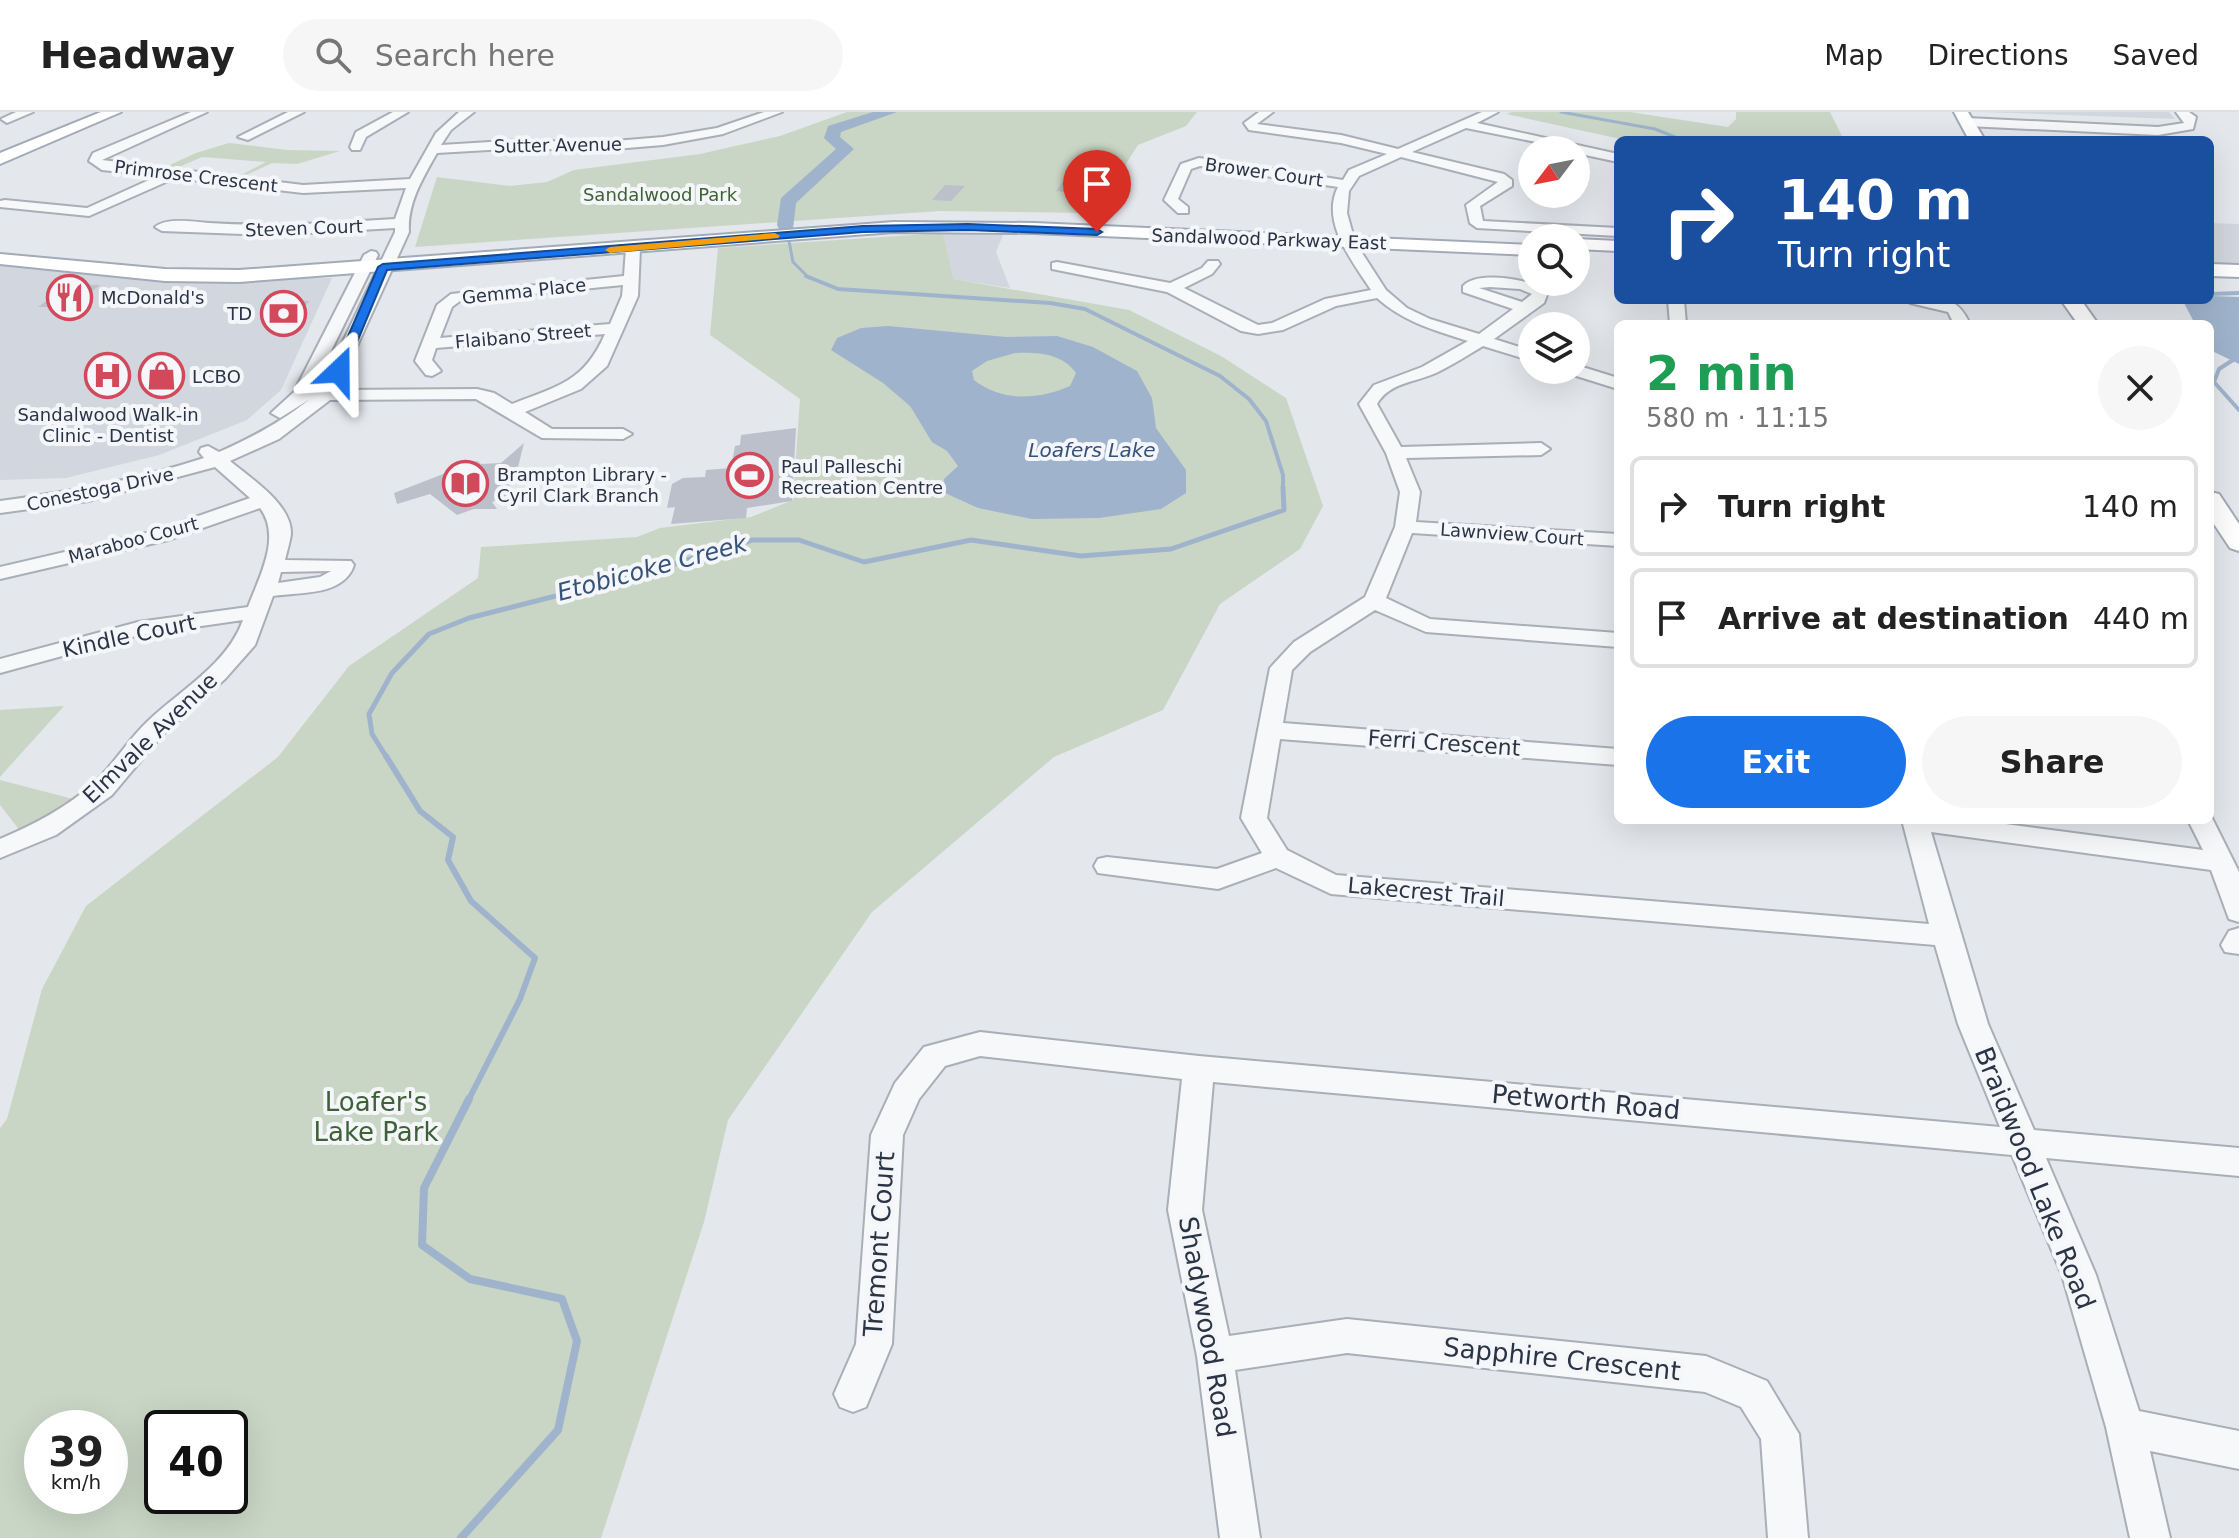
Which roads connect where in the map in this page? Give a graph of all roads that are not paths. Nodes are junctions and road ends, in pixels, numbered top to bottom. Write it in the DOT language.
graph roads {
  1 [pos="27,112"];
  2 [pos="114,112"];
  3 [pos="201,112"];
  4 [pos="298,112"];
  5 [pos="402,112"];
  6 [pos="468,112"];
  7 [pos="1267,112"];
  8 [pos="1492,112"];
  9 [pos="2182,112"];
  10 [pos="765,113"];
  11 [pos="1964,117"];
  12 [pos="7,119"];
  13 [pos="1464,124"];
  14 [pos="1975,136"];
  15 [pos="244,137"];
  16 [pos="521,144"];
  17 [pos="356,147"];
  18 [pos="432,149"];
  19 [pos="1397,153"];
  20 [pos="1614,157"];
  21 [pos="0,159"];
  22 [pos="513,159"];
  23 [pos="172,175"];
  24 [pos="417,183"];
  25 [pos="1345,184"];
  26 [pos="5,204"];
  27 [pos="1183,210"];
  28 [pos="399,223"];
  29 [pos="162,227"];
  30 [pos="1614,232"];
  31 [pos="774,233"];
  32 [pos="1347,239"];
  33 [pos="1518,242"];
  34 [pos="0,245"];
  35 [pos="1590,245"];
  36 [pos="1614,246"];
  37 [pos="633,248"];
  38 [pos="1518,249"];
  39 [pos="1590,253"];
  40 [pos="1614,254"];
  41 [pos="0,259"];
  42 [pos="376,262"];
  43 [pos="1213,264"];
  44 [pos="1057,266"];
  45 [pos="2214,270"];
  46 [pos="2239,271"];
  47 [pos="2214,278"];
  48 [pos="2239,279"];
  49 [pos="632,280"];
  50 [pos="1172,288"];
  51 [pos="1380,293"];
  52 [pos="1943,304"];
  53 [pos="1524,307"];
  54 [pos="1960,320"];
  55 [pos="359,324"];
  56 [pos="338,325"];
  57 [pos="615,328"];
  58 [pos="1478,340"];
  59 [pos="431,344"];
  60 [pos="1518,352"];
  61 [pos="432,371"];
  62 [pos="1590,373"];
  63 [pos="1614,379"];
  64 [pos="301,395"];
  65 [pos="326,395"];
  66 [pos="512,411"];
  67 [pos="623,434"];
  68 [pos="1541,449"];
  69 [pos="1395,453"];
  70 [pos="211,456"];
  71 [pos="0,493"];
  72 [pos="264,500"];
  73 [pos="2214,505"];
  74 [pos="0,507"];
  75 [pos="1405,527"];
  76 [pos="1614,540"];
  77 [pos="2239,543"];
  78 [pos="273,566"];
  79 [pos="0,573"];
  80 [pos="260,601"];
  81 [pos="1374,601"];
  82 [pos="1614,640"];
  83 [pos="1,666"];
  84 [pos="1269,730"];
  85 [pos="1614,757"];
  86 [pos="1917,824"];
  87 [pos="1945,824"];
  88 [pos="2203,824"];
  89 [pos="0,849"];
  90 [pos="1278,857"];
  91 [pos="2222,862"];
  92 [pos="1107,866"];
  93 [pos="2239,912"];
  94 [pos="1947,936"];
  95 [pos="935,1056"];
  96 [pos="1199,1068"];
  97 [pos="2022,1142"];
  98 [pos="2239,1162"];
  99 [pos="1215,1356"];
  100 [pos="853,1394"];
  101 [pos="2125,1427"];
  102 [pos="2239,1450"];
  103 [pos="1240,1538"];
  104 [pos="1788,1538"];
  105 [pos="2150,1538"];
  1 -- 12 [label="street"];
  2 -- 21 [label="main road"];
  3 -- 23 [label="street, Primrose Crescent"];
  4 -- 15 [label="street"];
  5 -- 17 [label="street"];
  6 -- 18 [label="street, Conestoga Drive"];
  7 -- 19 [label="street"];
  8 -- 13 [label="street"];
  9 -- 11 [label="street"];
  10 -- 16 [label="street, Sutter Avenue"];
  11 -- 14 [label="main road"];
  13 -- 19 [label="street"];
  13 -- 20 [label="street"];
  16 -- 18 [label="street, Sutter Avenue"];
  16 -- 22 [label="street"];
  18 -- 24 [label="street, Conestoga Drive"];
  19 -- 25 [label="street"];
  19 -- 30 [label="street"];
  23 -- 24 [label="street, Primrose Crescent"];
  23 -- 26 [label="street"];
  24 -- 28 [label="street, Conestoga Drive"];
  25 -- 27 [label="street, Brower Court"];
  25 -- 32 [label="street"];
  28 -- 29 [label="street, Steven Court"];
  28 -- 42 [label="street, Conestoga Drive"];
  31 -- 32 [label="main road, Sandalwood Parkway East"];
  31 -- 37 [label="main road, Sandalwood Parkway East"];
  31 -- 42 [label="main road, Sandalwood Parkway East"];
  32 -- 33 [label="main road, Sandalwood Parkway East"];
  32 -- 38 [label="main road, Sandalwood Parkway East"];
  32 -- 51 [label="street"];
  34 -- 42 [label="main road, Sandalwood Parkway East"];
  35 -- 36 [label="main road"];
  37 -- 42 [label="main road, Sandalwood Parkway East"];
  37 -- 49 [label="street"];
  39 -- 40 [label="main road"];
  41 -- 42 [label="main road, Sandalwood Parkway East"];
  42 -- 55 [label="street, Conestoga Drive"];
  42 -- 56 [label="street, Conestoga Drive"];
  43 -- 50 [label="street"];
  44 -- 50 [label="street"];
  45 -- 46 [label="main road"];
  47 -- 48 [label="main road"];
  49 -- 57 [label="street"];
  49 -- 59 [label="street, Gemma Place"];
  50 -- 51 [label="street"];
  51 -- 58 [label="street"];
  52 -- 54 [label="street"];
  53 -- 58 [label="street"];
  55 -- 56 [label="street"];
  55 -- 65 [label="street, Conestoga Drive"];
  56 -- 64 [label="street, Conestoga Drive"];
  57 -- 59 [label="street, Flaibano Street"];
  57 -- 66 [label="street"];
  58 -- 60 [label="street"];
  58 -- 69 [label="street"];
  59 -- 61 [label="street, Gemma Place"];
  62 -- 63 [label="street"];
  64 -- 65 [label="street"];
  64 -- 70 [label="street, Conestoga Drive"];
  65 -- 66 [label="street"];
  65 -- 70 [label="street, Conestoga Drive"];
  66 -- 67 [label="street"];
  68 -- 69 [label="street"];
  69 -- 75 [label="street"];
  70 -- 71 [label="street, Conestoga Drive"];
  70 -- 72 [label="street, Elmvale Avenue"];
  70 -- 74 [label="street, Conestoga Drive"];
  72 -- 78 [label="street, Elmvale Avenue"];
  72 -- 79 [label="street, Maraboo Court"];
  73 -- 77 [label="main road"];
  75 -- 76 [label="street, Lawnview Court"];
  75 -- 81 [label="street"];
  78 -- 80 [label="street, Elmvale Avenue"];
  78 -- 80 [label="street"];
  80 -- 83 [label="street, Kindle Court"];
  80 -- 89 [label="street, Elmvale Avenue"];
  81 -- 82 [label="street"];
  81 -- 84 [label="street"];
  84 -- 85 [label="street, Ferri Crescent"];
  84 -- 90 [label="street"];
  86 -- 94 [label="street, Braidwood Lake Road"];
  87 -- 91 [label="street"];
  88 -- 91 [label="street"];
  90 -- 92 [label="street"];
  90 -- 94 [label="street, Lakecrest Trail"];
  91 -- 93 [label="street"];
  94 -- 97 [label="street, Braidwood Lake Road"];
  95 -- 96 [label="street, Petworth Road"];
  95 -- 100 [label="street, Tremont Court"];
  96 -- 97 [label="street, Petworth Road"];
  96 -- 99 [label="street, Shadywood Road"];
  97 -- 98 [label="street, Petworth Road"];
  97 -- 101 [label="street, Braidwood Lake Road"];
  99 -- 103 [label="street, Shadywood Road"];
  99 -- 104 [label="street, Sapphire Crescent"];
  101 -- 102 [label="street"];
  101 -- 105 [label="street, Braidwood Lake Road"];
}
